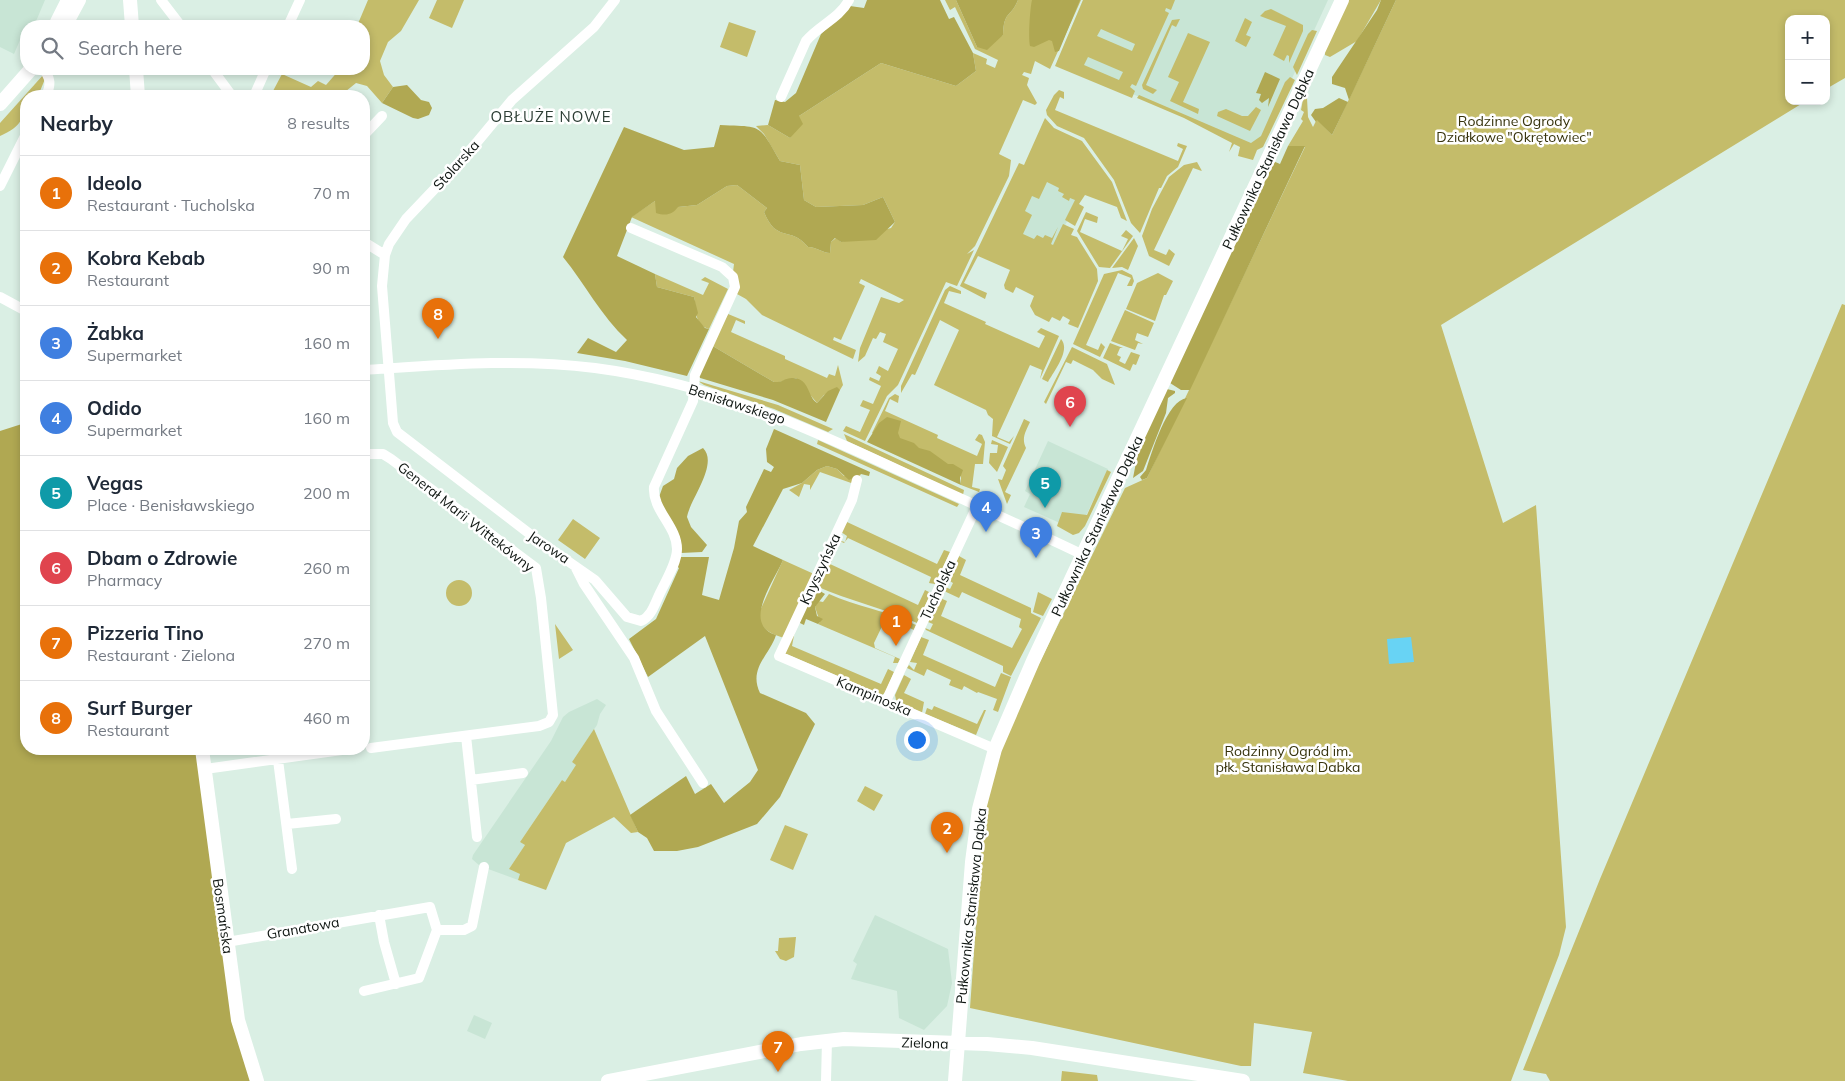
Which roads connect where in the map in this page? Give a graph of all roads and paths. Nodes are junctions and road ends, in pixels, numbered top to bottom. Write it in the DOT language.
graph roads {
  1 [pos="68,0"];
  2 [pos="79,0"];
  3 [pos="130,0"];
  4 [pos="162,0"];
  5 [pos="300,0"];
  6 [pos="615,0"];
  7 [pos="849,0"];
  8 [pos="1342,0"];
  9 [pos="58,20"];
  10 [pos="67,20"];
  11 [pos="132,20"];
  12 [pos="177,20"];
  13 [pos="291,20"];
  14 [pos="26,75"];
  15 [pos="48,75"];
  16 [pos="136,75"];
  17 [pos="216,75"];
  18 [pos="263,75"];
  19 [pos="49,90"];
  20 [pos="138,90"];
  21 [pos="228,90"];
  22 [pos="257,90"];
  23 [pos="781,97"];
  24 [pos="0,104"];
  25 [pos="382,116"];
  26 [pos="370,129"];
  27 [pos="20,146"];
  28 [pos="0,186"];
  29 [pos="631,228"];
  30 [pos="370,246"];
  31 [pos="386,255"];
  32 [pos="0,297"];
  33 [pos="20,308"];
  34 [pos="387,369"];
  35 [pos="370,370"];
  36 [pos="694,389"];
  37 [pos="370,454"];
  38 [pos="857,480"];
  39 [pos="977,506"];
  40 [pos="1083,555"];
  41 [pos="575,565"];
  42 [pos="779,656"];
  43 [pos="886,701"];
  44 [pos="466,736"];
  45 [pos="371,748"];
  46 [pos="995,749"];
  47 [pos="203,755"];
  48 [pos="310,755"];
  49 [pos="278,760"];
  50 [pos="204,770"];
  51 [pos="523,773"];
  52 [pos="470,780"];
  53 [pos="703,783"];
  54 [pos="336,819"];
  55 [pos="287,824"];
  56 [pos="477,837"];
  57 [pos="484,868"];
  58 [pos="292,869"];
  59 [pos="379,915"];
  60 [pos="437,930"];
  61 [pos="227,942"];
  62 [pos="396,984"];
  63 [pos="364,991"];
  64 [pos="827,1040"];
  65 [pos="958,1044"];
  66 [pos="257,1081"];
  67 [pos="608,1081"];
  68 [pos="826,1081"];
  69 [pos="955,1081"];
  70 [pos="1243,1081"];
  1 -- 9 [label="street"];
  2 -- 10 [label="street"];
  3 -- 11 [label="street"];
  4 -- 12 [label="street"];
  5 -- 13 [label="street"];
  6 -- 31 [label="street, Stolarska"];
  7 -- 23 [label="street"];
  8 -- 40 [label="street, Pułkownika Stanisława Dąbka"];
  14 -- 24 [label="street"];
  15 -- 19 [label="street"];
  16 -- 20 [label="street"];
  17 -- 21 [label="street"];
  18 -- 22 [label="street"];
  25 -- 26 [label="street"];
  27 -- 28 [label="street"];
  29 -- 36 [label="street"];
  30 -- 31 [label="street"];
  31 -- 34 [label="street, Stolarska"];
  32 -- 33 [label="street"];
  34 -- 35 [label="street, Benisławskiego"];
  34 -- 36 [label="street, Benisławskiego"];
  34 -- 41 [label="street, Jarowa"];
  36 -- 39 [label="street, Benisławskiego"];
  36 -- 41 [label="street"];
  37 -- 44 [label="street, Generał Marii Wittekówny"];
  38 -- 42 [label="street, Knyszyńska"];
  39 -- 40 [label="street, Benisławskiego"];
  39 -- 43 [label="street, Tucholska"];
  40 -- 46 [label="street, Pułkownika Stanisława Dąbka"];
  41 -- 53 [label="street, Jarowa"];
  42 -- 43 [label="street, Kampinoska"];
  43 -- 46 [label="street, Kampinoska"];
  44 -- 45 [label="street, Generał Marii Wittekówny"];
  44 -- 52 [label="street"];
  46 -- 65 [label="street, Pułkownika Stanisława Dąbka"];
  47 -- 50 [label="street, Bosmańska"];
  48 -- 49 [label="street"];
  49 -- 50 [label="street"];
  49 -- 55 [label="street"];
  50 -- 61 [label="street, Bosmańska"];
  51 -- 52 [label="street"];
  52 -- 56 [label="street"];
  54 -- 55 [label="street"];
  55 -- 58 [label="street"];
  57 -- 60 [label="street"];
  59 -- 60 [label="street, Granatowa"];
  59 -- 61 [label="street, Granatowa"];
  59 -- 62 [label="street"];
  60 -- 62 [label="street"];
  61 -- 66 [label="street, Bosmańska"];
  62 -- 63 [label="street"];
  64 -- 65 [label="street, Zielona"];
  64 -- 67 [label="street, Zielona"];
  64 -- 68 [label="street"];
  65 -- 69 [label="street, Pułkownika Stanisława Dąbka"];
  65 -- 70 [label="street, Zielona"];
}
